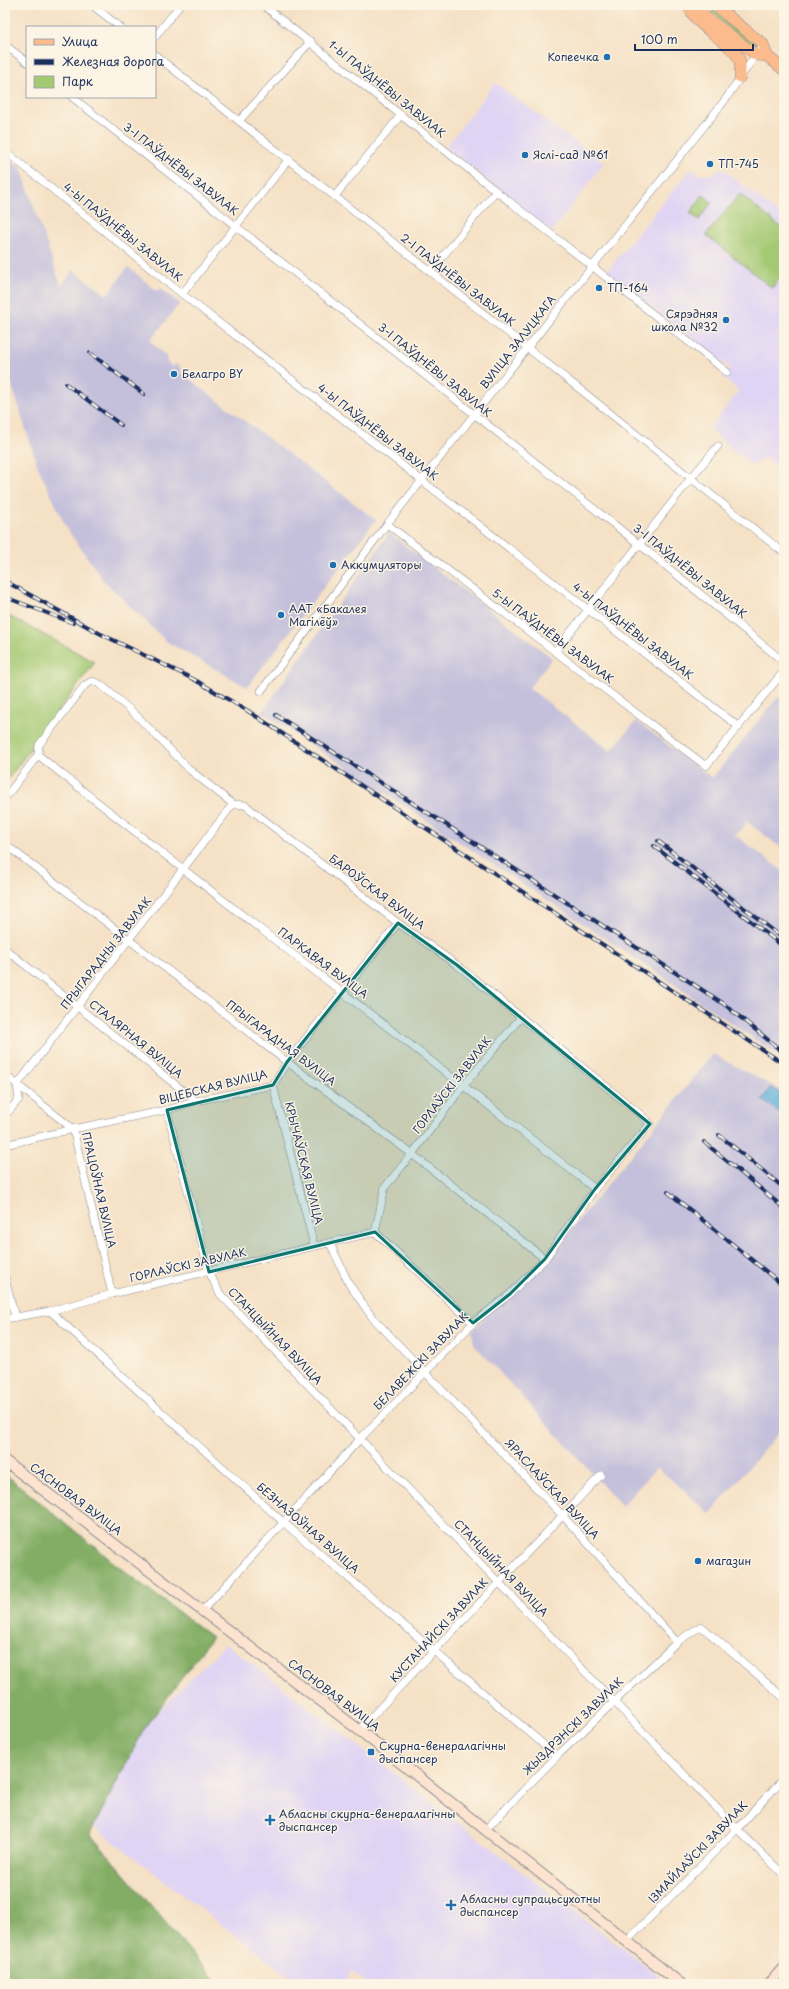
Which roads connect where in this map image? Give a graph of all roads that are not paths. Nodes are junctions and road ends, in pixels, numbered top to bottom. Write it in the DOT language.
graph roads {
  1 [pos="92,5"];
  2 [pos="180,5"];
  3 [pos="263,5"];
  4 [pos="689,5"];
  5 [pos="714,5"];
  6 [pos="119,26"];
  7 [pos="156,36"];
  8 [pos="311,41"];
  9 [pos="5,45"];
  10 [pos="156,56"];
  11 [pos="761,56"];
  12 [pos="26,61"];
  13 [pos="784,70"];
  14 [pos="740,78"];
  15 [pos="73,98"];
  16 [pos="402,115"];
  17 [pos="239,121"];
  18 [pos="5,151"];
  19 [pos="289,159"];
  20 [pos="496,191"];
  21 [pos="335,196"];
  22 [pos="237,226"];
  23 [pos="592,266"];
  24 [pos="430,272"];
  25 [pos="182,294"];
  26 [pos="527,349"];
  27 [pos="727,372"];
  28 [pos="474,415"];
  29 [pos="718,446"];
  30 [pos="691,478"];
  31 [pos="422,480"];
  32 [pos="387,524"];
  33 [pos="640,545"];
  34 [pos="784,553"];
  35 [pos="589,610"];
  36 [pos="555,652"];
  37 [pos="784,662"];
  38 [pos="784,671"];
  39 [pos="261,691"];
  40 [pos="739,727"];
  41 [pos="38,756"];
  42 [pos="5,798"];
  43 [pos="233,804"];
  44 [pos="5,844"];
  45 [pos="183,871"];
  46 [pos="398,923"];
  47 [pos="129,940"];
  48 [pos="5,949"];
  49 [pos="343,991"];
  50 [pos="78,1006"];
  51 [pos="521,1017"];
  52 [pos="287,1062"];
  53 [pos="5,1076"];
  54 [pos="17,1085"];
  55 [pos="464,1085"];
  56 [pos="273,1086"];
  57 [pos="196,1101"];
  58 [pos="167,1110"];
  59 [pos="5,1116"];
  60 [pos="650,1124"];
  61 [pos="73,1128"];
  62 [pos="5,1145"];
  63 [pos="412,1154"];
  64 [pos="595,1189"];
  65 [pos="375,1232"];
  66 [pos="330,1243"];
  67 [pos="314,1246"];
  68 [pos="545,1258"];
  69 [pos="208,1272"];
  70 [pos="5,1278"];
  71 [pos="112,1294"];
  72 [pos="50,1311"];
  73 [pos="15,1317"];
  74 [pos="5,1319"];
  75 [pos="473,1323"];
  76 [pos="426,1371"];
  77 [pos="360,1439"];
  78 [pos="5,1461"];
  79 [pos="601,1475"];
  80 [pos="564,1516"];
  81 [pos="284,1522"];
  82 [pos="499,1582"];
  83 [pos="202,1611"];
  84 [pos="677,1642"];
  85 [pos="435,1651"];
  86 [pos="784,1698"];
  87 [pos="616,1701"];
  88 [pos="359,1730"];
  89 [pos="557,1756"];
  90 [pos="784,1778"];
  91 [pos="486,1828"];
  92 [pos="737,1828"];
  93 [pos="784,1874"];
  94 [pos="627,1941"];
  95 [pos="784,1967"];
  96 [pos="681,1984"];
  97 [pos="769,1984"];
  1 -- 6 [label="street"];
  2 -- 7 [label="street"];
  3 -- 8 [label="street, 1-Ы ПАЎДНЁВЫ ЗАВУЛАК"];
  4 -- 11 [label="main road"];
  4 -- 14 [label="main road"];
  5 -- 11 [label="main road"];
  8 -- 16 [label="street, 1-Ы ПАЎДНЁВЫ ЗАВУЛАК"];
  8 -- 17 [label="street"];
  9 -- 12 [label="street"];
  10 -- 17 [label="street, 2-І ПАЎДНЁВЫ ЗАВУЛАК"];
  11 -- 13 [label="main road"];
  11 -- 14 [label="street, ВУЛІЦА ЗАЛУЦКАГА"];
  14 -- 23 [label="street, ВУЛІЦА ЗАЛУЦКАГА"];
  15 -- 22 [label="street, 3-І ПАЎДНЁВЫ ЗАВУЛАК"];
  16 -- 20 [label="street, 1-Ы ПАЎДНЁВЫ ЗАВУЛАК"];
  16 -- 21 [label="street"];
  17 -- 19 [label="street, 2-І ПАЎДНЁВЫ ЗАВУЛАК"];
  18 -- 25 [label="street, 4-Ы ПАЎДНЁВЫ ЗАВУЛАК"];
  19 -- 21 [label="street, 2-І ПАЎДНЁВЫ ЗАВУЛАК"];
  19 -- 22 [label="street"];
  20 -- 23 [label="street, 1-Ы ПАЎДНЁВЫ ЗАВУЛАК"];
  20 -- 24 [label="street"];
  21 -- 24 [label="street, 2-І ПАЎДНЁВЫ ЗАВУЛАК"];
  22 -- 25 [label="street"];
  22 -- 28 [label="street, 3-І ПАЎДНЁВЫ ЗАВУЛАК"];
  23 -- 26 [label="street, ВУЛІЦА ЗАЛУЦКАГА"];
  23 -- 27 [label="street, 1-Ы ПАЎДНЁВЫ ЗАВУЛАК"];
  24 -- 26 [label="street, 2-І ПАЎДНЁВЫ ЗАВУЛАК"];
  25 -- 31 [label="street, 4-Ы ПАЎДНЁВЫ ЗАВУЛАК"];
  26 -- 28 [label="street, ВУЛІЦА ЗАЛУЦКАГА"];
  26 -- 30 [label="street, 2-І ПАЎДНЁВЫ ЗАВУЛАК"];
  28 -- 31 [label="street, ВУЛІЦА ЗАЛУЦКАГА"];
  28 -- 33 [label="street, 3-І ПАЎДНЁВЫ ЗАВУЛАК"];
  29 -- 30 [label="street"];
  30 -- 33 [label="street"];
  30 -- 34 [label="street, 2-І ПАЎДНЁВЫ ЗАВУЛАК"];
  31 -- 32 [label="street, ВУЛІЦА ЗАЛУЦКАГА"];
  31 -- 35 [label="street, 4-Ы ПАЎДНЁВЫ ЗАВУЛАК"];
  32 -- 36 [label="street, 5-Ы ПАЎДНЁВЫ ЗАВУЛАК"];
  32 -- 39 [label="street, ВУЛІЦА ЗАЛУЦКАГА"];
  33 -- 35 [label="street"];
  33 -- 37 [label="street, 3-І ПАЎДНЁВЫ ЗАВУЛАК"];
  35 -- 36 [label="street"];
  35 -- 40 [label="street, 4-Ы ПАЎДНЁВЫ ЗАВУЛАК"];
  36 -- 40 [label="street, 5-Ы ПАЎДНЁВЫ ЗАВУЛАК"];
  38 -- 40 [label="street"];
  41 -- 42 [label="street"];
  41 -- 43 [label="street, БАРОЎСКАЯ ВУЛІЦА"];
  41 -- 45 [label="street, ПАРКАВАЯ ВУЛІЦА"];
  43 -- 45 [label="street, ПРЫГАРАДНЫ ЗАВУЛАК"];
  43 -- 46 [label="street, БАРОЎСКАЯ ВУЛІЦА"];
  44 -- 47 [label="street, ПРЫГАРАДНАЯ ВУЛІЦА"];
  45 -- 47 [label="street, ПРЫГАРАДНЫ ЗАВУЛАК"];
  45 -- 49 [label="street, ПАРКАВАЯ ВУЛІЦА"];
  46 -- 49 [label="street, ВІЦЕБСКАЯ ВУЛІЦА"];
  46 -- 51 [label="street, БАРОЎСКАЯ ВУЛІЦА"];
  47 -- 50 [label="street, ПРЫГАРАДНЫ ЗАВУЛАК"];
  47 -- 52 [label="street, ПРЫГАРАДНАЯ ВУЛІЦА"];
  48 -- 50 [label="street, СТАЛЯРНАЯ ВУЛІЦА"];
  49 -- 52 [label="street, ВІЦЕБСКАЯ ВУЛІЦА"];
  49 -- 55 [label="street, ПАРКАВАЯ ВУЛІЦА"];
  50 -- 54 [label="street, ПРЫГАРАДНЫ ЗАВУЛАК"];
  50 -- 57 [label="street, СТАЛЯРНАЯ ВУЛІЦА"];
  51 -- 55 [label="street, ГОРЛАЎСКІ ЗАВУЛАК"];
  51 -- 60 [label="street, БАРОЎСКАЯ ВУЛІЦА"];
  52 -- 56 [label="street, ВІЦЕБСКАЯ ВУЛІЦА"];
  52 -- 63 [label="street, ПРЫГАРАДНАЯ ВУЛІЦА"];
  53 -- 54 [label="street, ПРАЦОЎНАЯ ВУЛІЦА"];
  54 -- 59 [label="street, ПРЫГАРАДНЫ ЗАВУЛАК"];
  54 -- 61 [label="street, ПРАЦОЎНАЯ ВУЛІЦА"];
  55 -- 63 [label="street, ГОРЛАЎСКІ ЗАВУЛАК"];
  55 -- 64 [label="street, ПАРКАВАЯ ВУЛІЦА"];
  56 -- 57 [label="street, ВІЦЕБСКАЯ ВУЛІЦА"];
  56 -- 67 [label="street, КРЫЧАЎСКАЯ ВУЛІЦА"];
  57 -- 58 [label="street, ВІЦЕБСКАЯ ВУЛІЦА"];
  58 -- 61 [label="street, ВІЦЕБСКАЯ ВУЛІЦА"];
  58 -- 69 [label="street"];
  60 -- 64 [label="street, БЕЛАВЕЖСКІ ЗАВУЛАК"];
  61 -- 62 [label="street, ВІЦЕБСКАЯ ВУЛІЦА"];
  61 -- 71 [label="street, ПРАЦОЎНАЯ ВУЛІЦА"];
  63 -- 65 [label="street, ГОРЛАЎСКІ ЗАВУЛАК"];
  63 -- 68 [label="street, ПРЫГАРАДНАЯ ВУЛІЦА"];
  64 -- 68 [label="street, БЕЛАВЕЖСКІ ЗАВУЛАК"];
  65 -- 66 [label="street, ГОРЛАЎСКІ ЗАВУЛАК"];
  65 -- 75 [label="street"];
  66 -- 67 [label="street, ГОРЛАЎСКІ ЗАВУЛАК"];
  66 -- 76 [label="street, ЯРАСЛАЎСКАЯ ВУЛІЦА"];
  67 -- 69 [label="street, ГОРЛАЎСКІ ЗАВУЛАК"];
  68 -- 75 [label="street, БЕЛАВЕЖСКІ ЗАВУЛАК"];
  69 -- 71 [label="street, ГОРЛАЎСКІ ЗАВУЛАК"];
  69 -- 77 [label="street, СТАНЦЫЙНАЯ ВУЛІЦА"];
  70 -- 73 [label="street"];
  71 -- 72 [label="street, ГОРЛАЎСКІ ЗАВУЛАК"];
  72 -- 73 [label="street, ГОРЛАЎСКІ ЗАВУЛАК"];
  72 -- 81 [label="street, БЕЗНАЗОЎНАЯ ВУЛІЦА"];
  73 -- 74 [label="street, ГОРЛАЎСКІ ЗАВУЛАК"];
  75 -- 76 [label="street, БЕЛАВЕЖСКІ ЗАВУЛАК"];
  76 -- 77 [label="street, БЕЛАВЕЖСКІ ЗАВУЛАК"];
  76 -- 80 [label="street, ЯРАСЛАЎСКАЯ ВУЛІЦА"];
  77 -- 81 [label="street, БЕЛАВЕЖСКІ ЗАВУЛАК"];
  77 -- 82 [label="street, СТАНЦЫЙНАЯ ВУЛІЦА"];
  78 -- 83 [label="main road, САСНОВАЯ ВУЛІЦА"];
  79 -- 80 [label="street, КУСТАНАЙСКІ ЗАВУЛАК"];
  80 -- 82 [label="street, КУСТАНАЙСКІ ЗАВУЛАК"];
  80 -- 84 [label="street, ЯРАСЛАЎСКАЯ ВУЛІЦА"];
  81 -- 83 [label="street, БЕЛАВЕЖСКІ ЗАВУЛАК"];
  81 -- 85 [label="street, БЕЗНАЗОЎНАЯ ВУЛІЦА"];
  82 -- 85 [label="street, КУСТАНАЙСКІ ЗАВУЛАК"];
  82 -- 87 [label="street, СТАНЦЫЙНАЯ ВУЛІЦА"];
  83 -- 88 [label="main road, САСНОВАЯ ВУЛІЦА"];
  84 -- 86 [label="street"];
  84 -- 87 [label="street, ЖЫЗДРЭНСКІ ЗАВУЛАК"];
  85 -- 88 [label="street, КУСТАНАЙСКІ ЗАВУЛАК"];
  85 -- 89 [label="street, БЕЗНАЗОЎНАЯ ВУЛІЦА"];
  87 -- 89 [label="street, ЖЫЗДРЭНСКІ ЗАВУЛАК"];
  87 -- 92 [label="street, СТАНЦЫЙНАЯ ВУЛІЦА"];
  88 -- 91 [label="main road, САСНОВАЯ ВУЛІЦА"];
  89 -- 91 [label="street, ЖЫЗДРЭНСКІ ЗАВУЛАК"];
  90 -- 92 [label="street, ІЗМАЙЛАЎСКІ ЗАВУЛАК"];
  91 -- 94 [label="main road, САСНОВАЯ ВУЛІЦА"];
  92 -- 93 [label="street, СТАНЦЫЙНАЯ ВУЛІЦА"];
  92 -- 94 [label="street, ІЗМАЙЛАЎСКІ ЗАВУЛАК"];
  94 -- 96 [label="main road, САСНОВАЯ ВУЛІЦА"];
  95 -- 97 [label="main road"];
}
